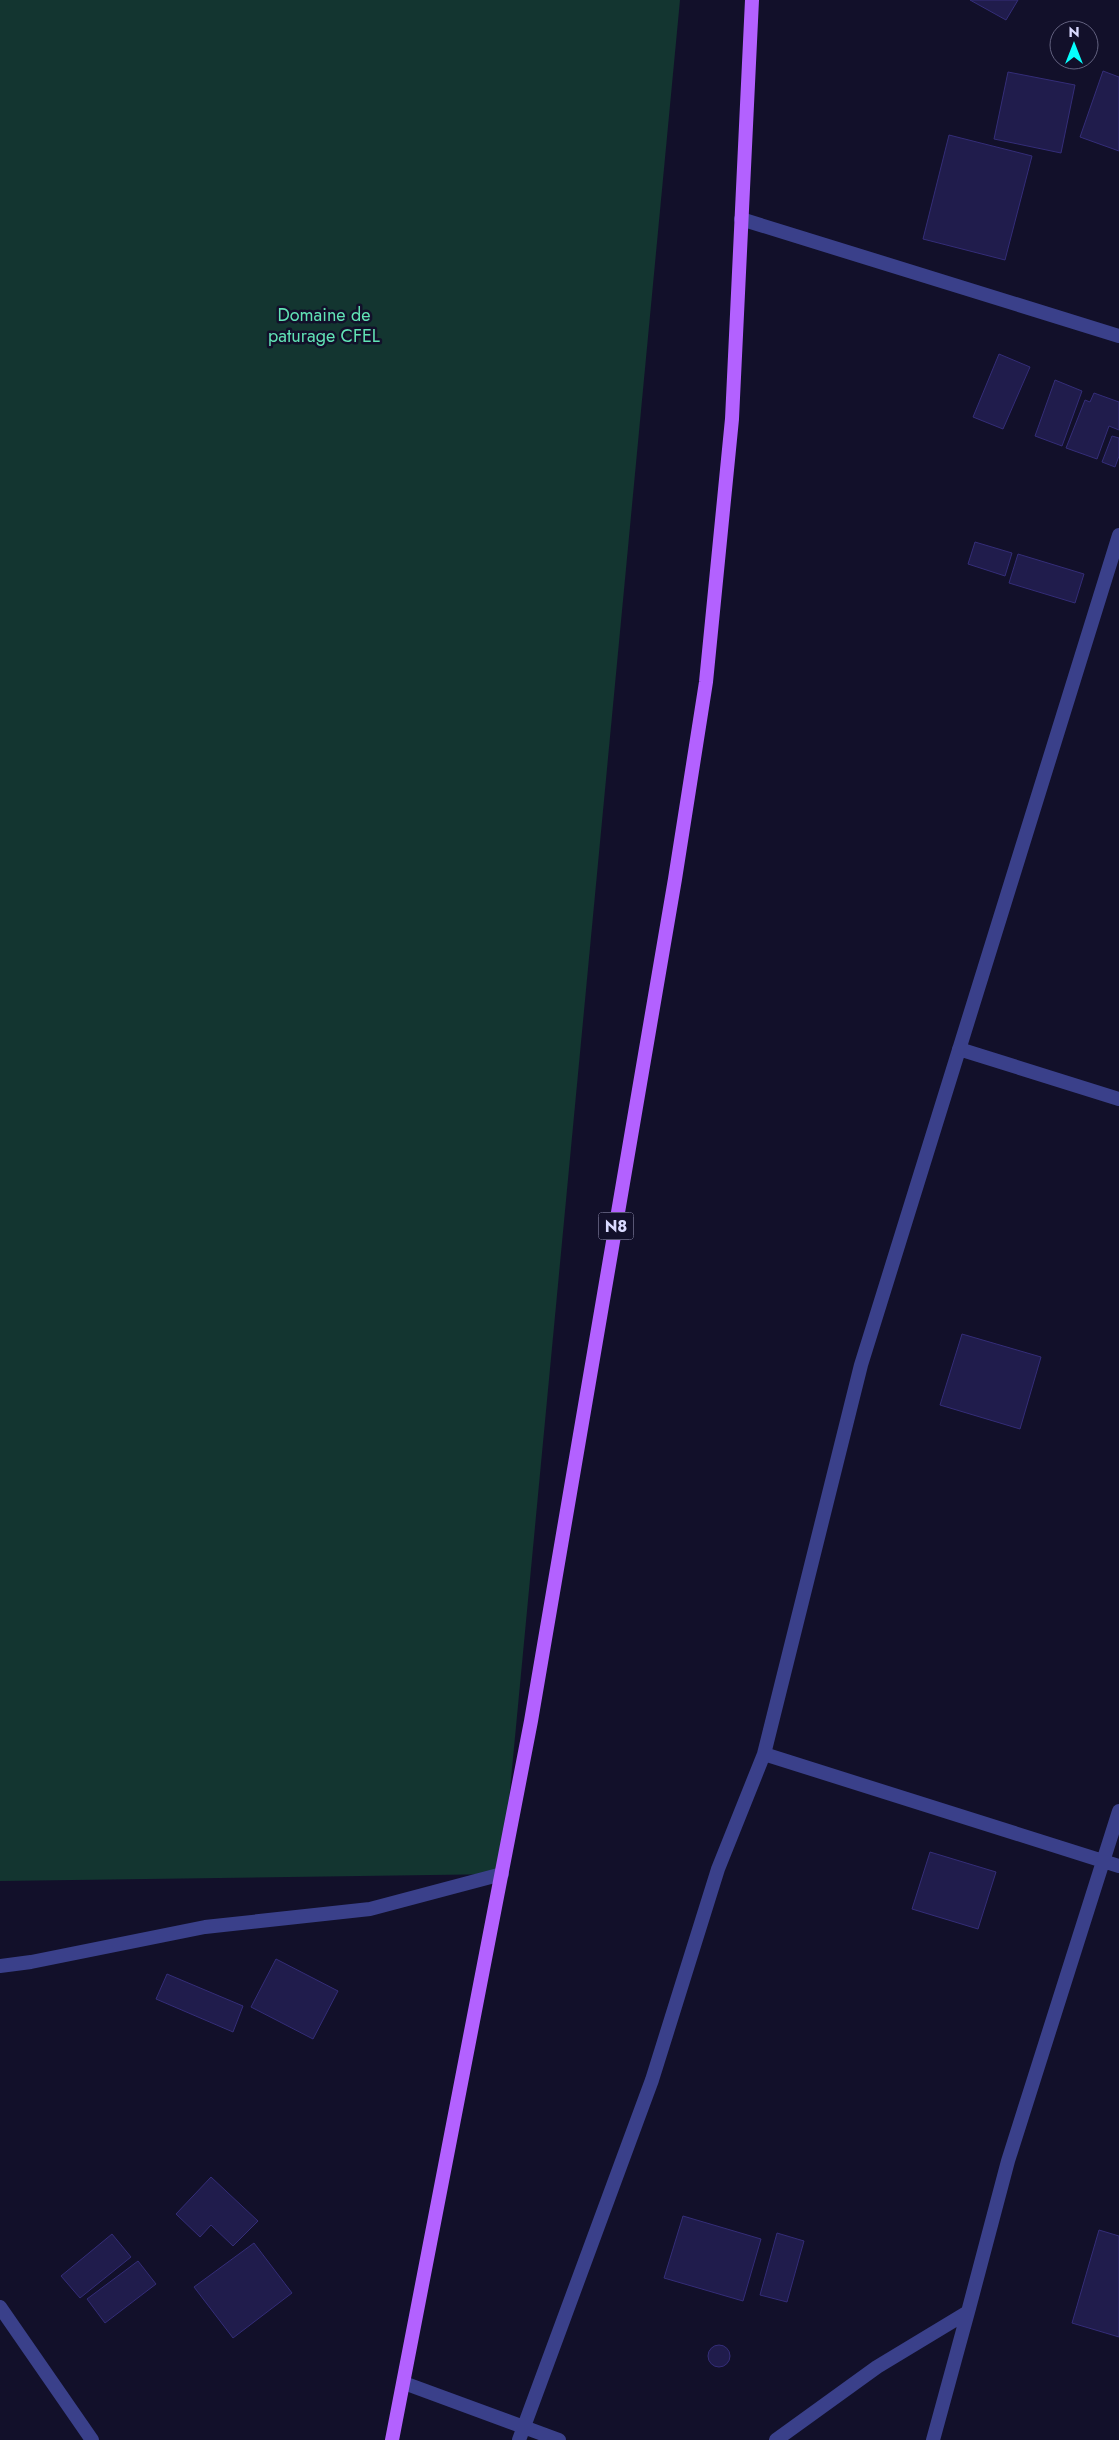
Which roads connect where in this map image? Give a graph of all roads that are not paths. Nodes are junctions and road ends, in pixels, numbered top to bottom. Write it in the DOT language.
graph roads {
  1 [pos="752,0"];
  2 [pos="741,219"];
  3 [pos="1119,336"];
  4 [pos="1119,535"];
  5 [pos="959,1049"];
  6 [pos="1119,1099"];
  7 [pos="764,1754"];
  8 [pos="1119,1810"];
  9 [pos="1104,1861"];
  10 [pos="1119,1866"];
  11 [pos="502,1874"];
  12 [pos="0,1966"];
  13 [pos="0,2307"];
  14 [pos="968,2312"];
  15 [pos="404,2383"];
  16 [pos="521,2433"];
  17 [pos="92,2440"];
  18 [pos="392,2440"];
  19 [pos="559,2440"];
  20 [pos="776,2440"];
  21 [pos="933,2440"];
  1 -- 2 [label="main road, N8"];
  2 -- 3 [label="street"];
  2 -- 11 [label="main road, N8"];
  4 -- 5 [label="street"];
  5 -- 6 [label="street"];
  5 -- 7 [label="street"];
  7 -- 9 [label="street"];
  7 -- 16 [label="street"];
  8 -- 9 [label="street"];
  9 -- 10 [label="street"];
  9 -- 14 [label="street"];
  11 -- 12 [label="street"];
  11 -- 15 [label="main road, N8"];
  13 -- 17 [label="street"];
  14 -- 20 [label="street"];
  14 -- 21 [label="street"];
  15 -- 16 [label="street"];
  15 -- 18 [label="main road, N8"];
  16 -- 19 [label="street"];
}
